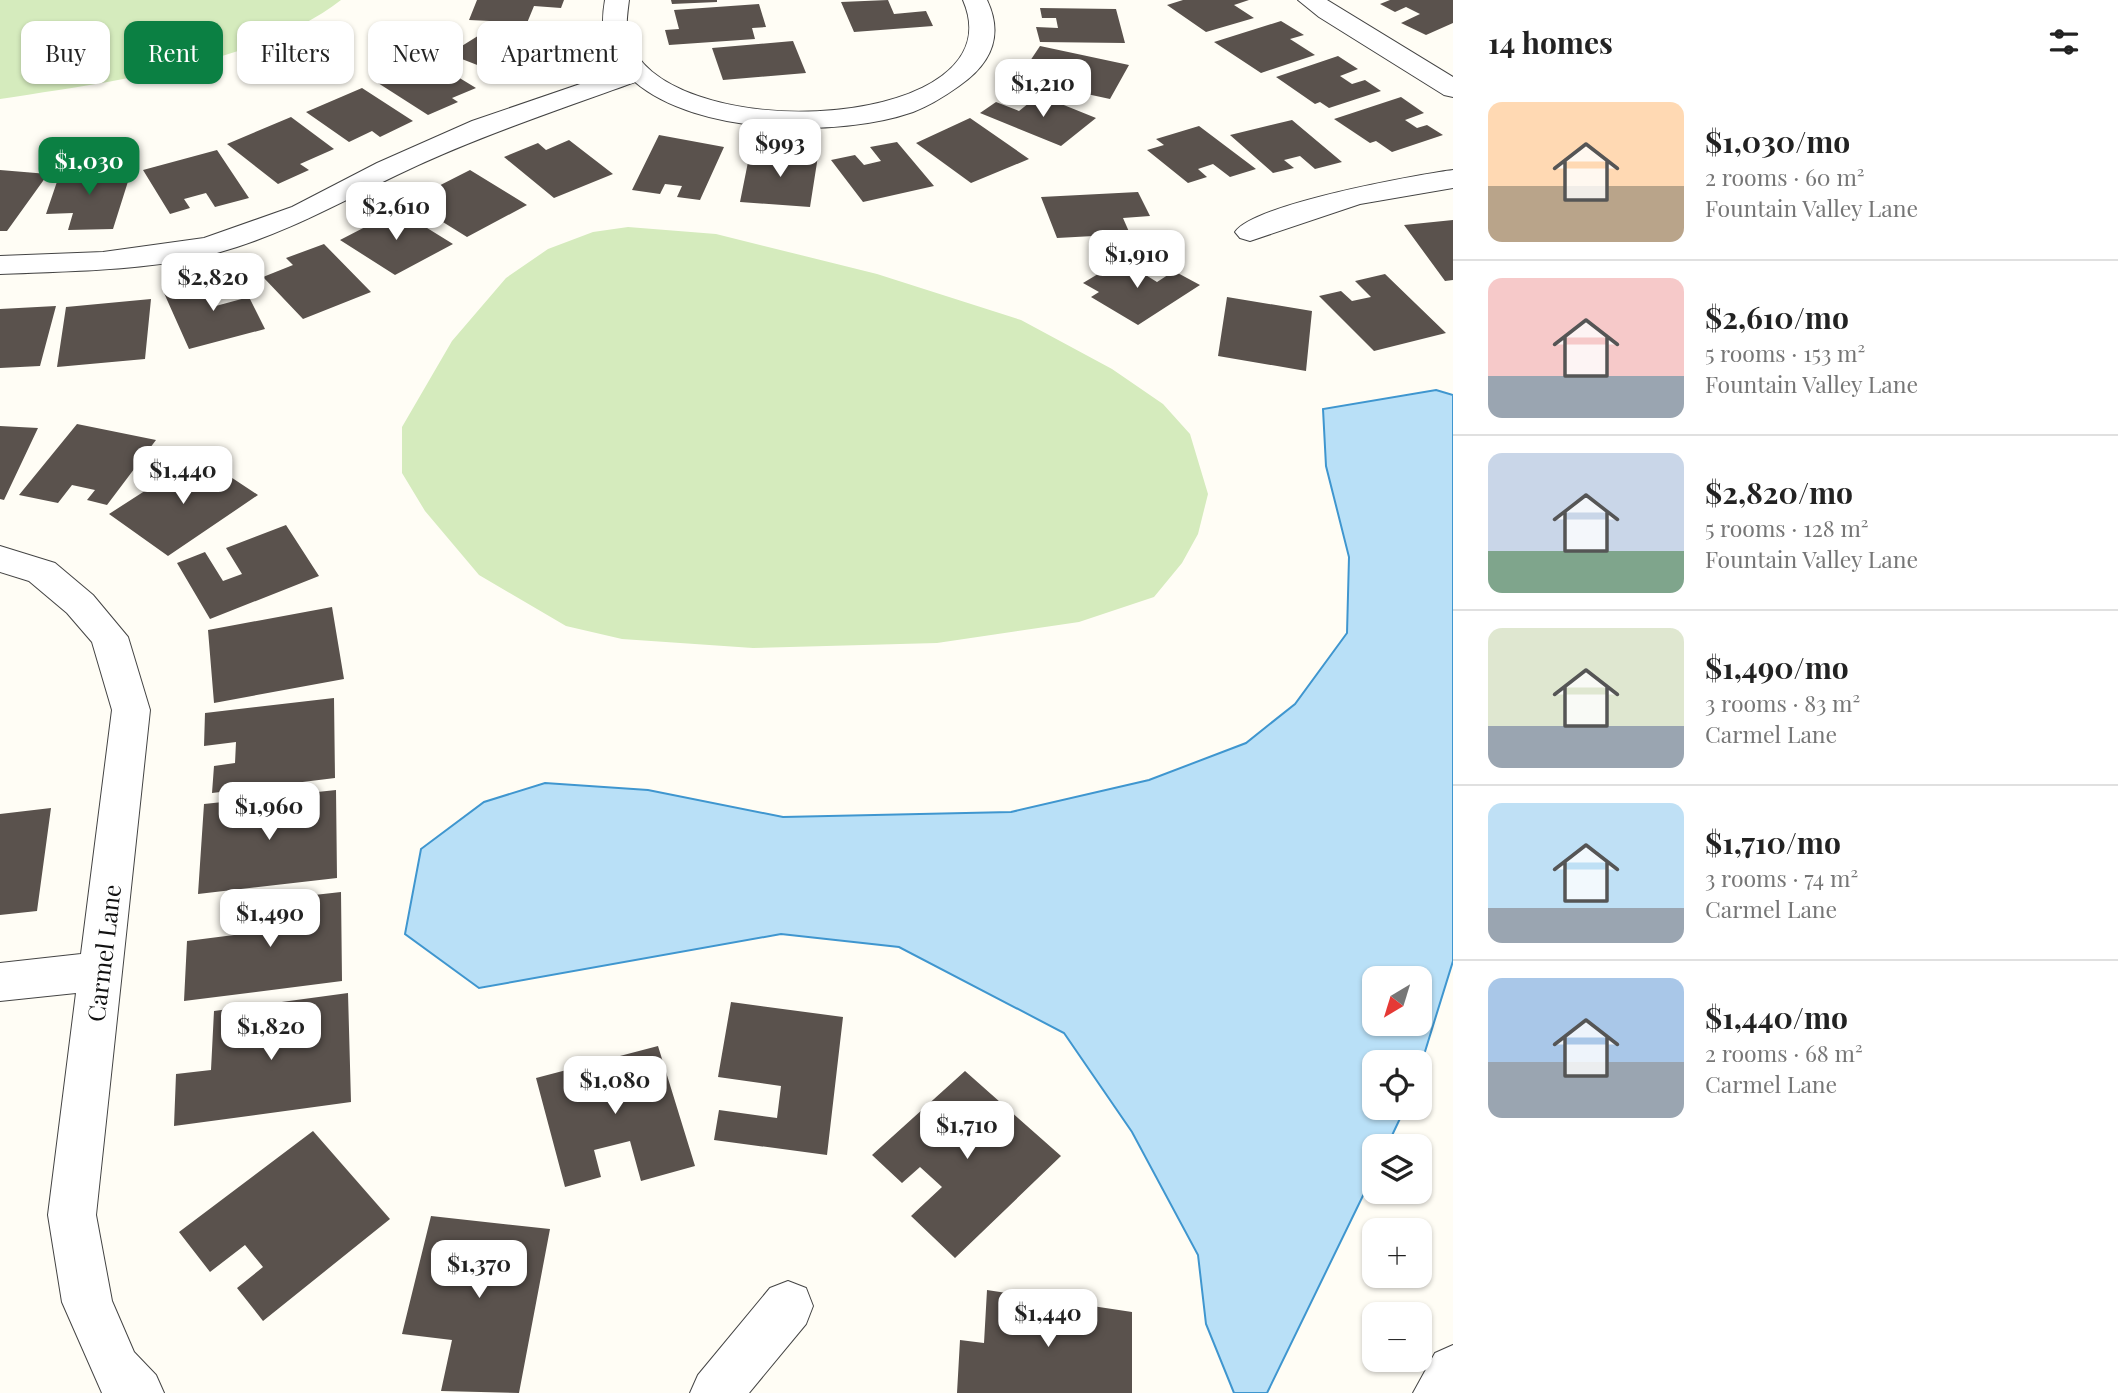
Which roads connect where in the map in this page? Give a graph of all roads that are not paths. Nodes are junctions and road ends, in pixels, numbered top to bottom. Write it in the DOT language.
graph roads {
  1 [pos="617,0"];
  2 [pos="975,0"];
  3 [pos="1310,0"];
  4 [pos="612,21"];
  5 [pos="642,74"];
  6 [pos="605,84"];
  7 [pos="1453,89"];
  8 [pos="1453,179"];
  9 [pos="1250,232"];
  10 [pos="0,265"];
  11 [pos="0,559"];
  12 [pos="100,971"];
  13 [pos="0,982"];
  14 [pos="788,1306"];
  15 [pos="1453,1371"];
  16 [pos="138,1393"];
  17 [pos="716,1393"];
  18 [pos="1440,1393"];
  1 -- 4 [label="street"];
  2 -- 5 [label="street"];
  3 -- 7 [label="street"];
  6 -- 10 [label="street"];
  8 -- 9 [label="street"];
  11 -- 12 [label="street, Carmel Lane"];
  12 -- 13 [label="street"];
  12 -- 16 [label="street, Carmel Lane"];
  14 -- 17 [label="street"];
  15 -- 18 [label="street"];
}
